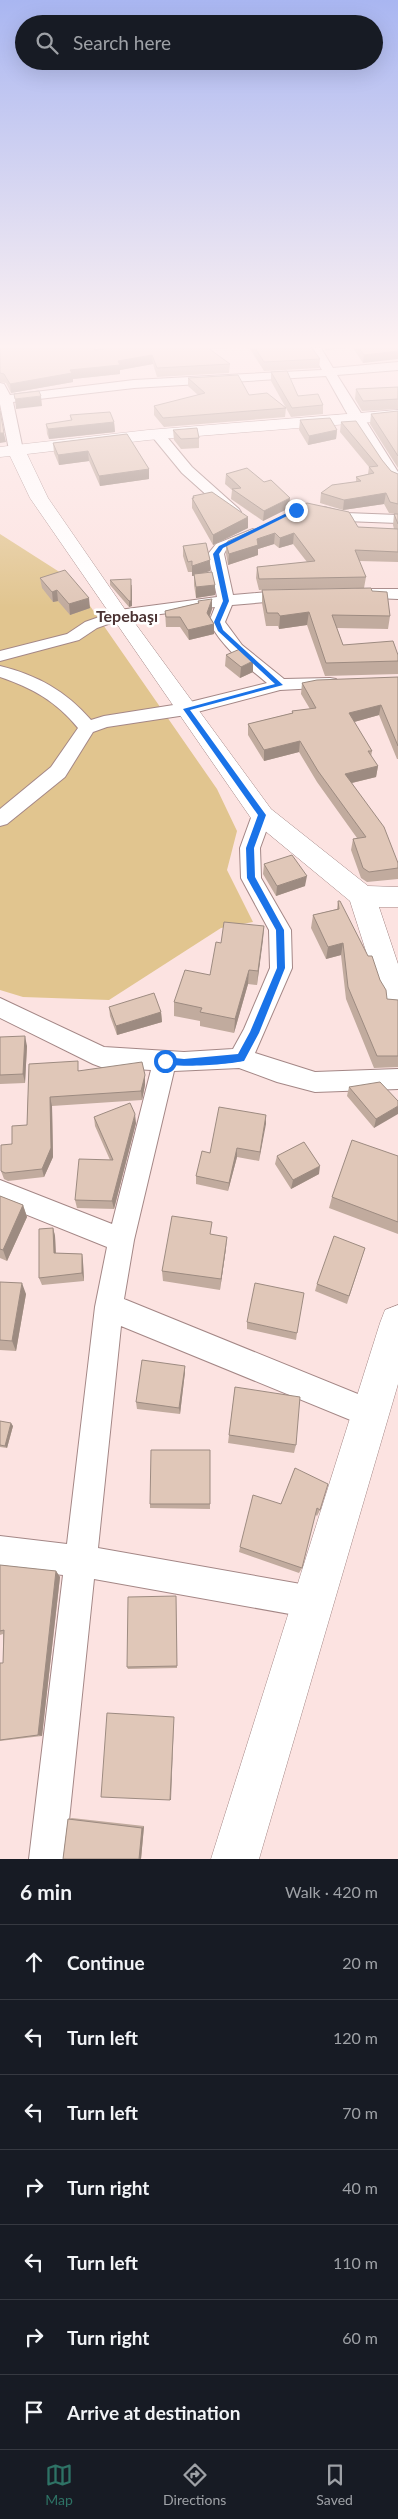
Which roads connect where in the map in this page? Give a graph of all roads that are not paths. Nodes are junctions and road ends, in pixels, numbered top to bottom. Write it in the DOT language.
graph roads {
  1 [pos="157,434"];
  2 [pos="6,435"];
  3 [pos="150,435"];
  4 [pos="368,435"];
  5 [pos="8,451"];
  6 [pos="398,481"];
  7 [pos="312,507"];
  8 [pos="398,519"];
  9 [pos="306,594"];
  10 [pos="342,594"];
  11 [pos="398,594"];
  12 [pos="226,601"];
  13 [pos="119,615"];
  14 [pos="0,656"];
  15 [pos="0,671"];
  16 [pos="349,682"];
  17 [pos="280,685"];
  18 [pos="186,709"];
  19 [pos="87,728"];
  20 [pos="262,815"];
  21 [pos="0,819"];
  22 [pos="362,896"];
  23 [pos="398,897"];
  24 [pos="398,999"];
  25 [pos="0,1007"];
  26 [pos="240,1058"];
  27 [pos="165,1061"];
  28 [pos="398,1079"];
  29 [pos="0,1192"];
  30 [pos="121,1240"];
  31 [pos="109,1307"];
  32 [pos="398,1323"];
  33 [pos="391,1367"];
  34 [pos="370,1413"];
  35 [pos="0,1552"];
  36 [pos="82,1561"];
  37 [pos="312,1602"];
  38 [pos="47,1859"];
  39 [pos="235,1859"];
  1 -- 12 [label="street"];
  2 -- 5 [label="street"];
  3 -- 5 [label="street"];
  4 -- 6 [label="street"];
  5 -- 13 [label="street"];
  7 -- 8 [label="street"];
  9 -- 12 [label="street"];
  10 -- 11 [label="street"];
  12 -- 13 [label="street"];
  12 -- 17 [label="street"];
  13 -- 14 [label="street"];
  13 -- 18 [label="street"];
  15 -- 19 [label="street"];
  16 -- 17 [label="street"];
  17 -- 18 [label="street"];
  18 -- 19 [label="street"];
  18 -- 20 [label="street"];
  19 -- 21 [label="street"];
  20 -- 22 [label="street"];
  20 -- 26 [label="street"];
  22 -- 23 [label="street"];
  22 -- 24 [label="street"];
  25 -- 27 [label="street"];
  26 -- 27 [label="street"];
  26 -- 28 [label="street"];
  27 -- 30 [label="street"];
  29 -- 30 [label="street"];
  30 -- 31 [label="street"];
  31 -- 34 [label="street"];
  31 -- 36 [label="street"];
  32 -- 33 [label="street"];
  33 -- 34 [label="street"];
  34 -- 37 [label="street"];
  35 -- 36 [label="street"];
  36 -- 37 [label="street"];
  36 -- 38 [label="street"];
  37 -- 39 [label="street"];
}
